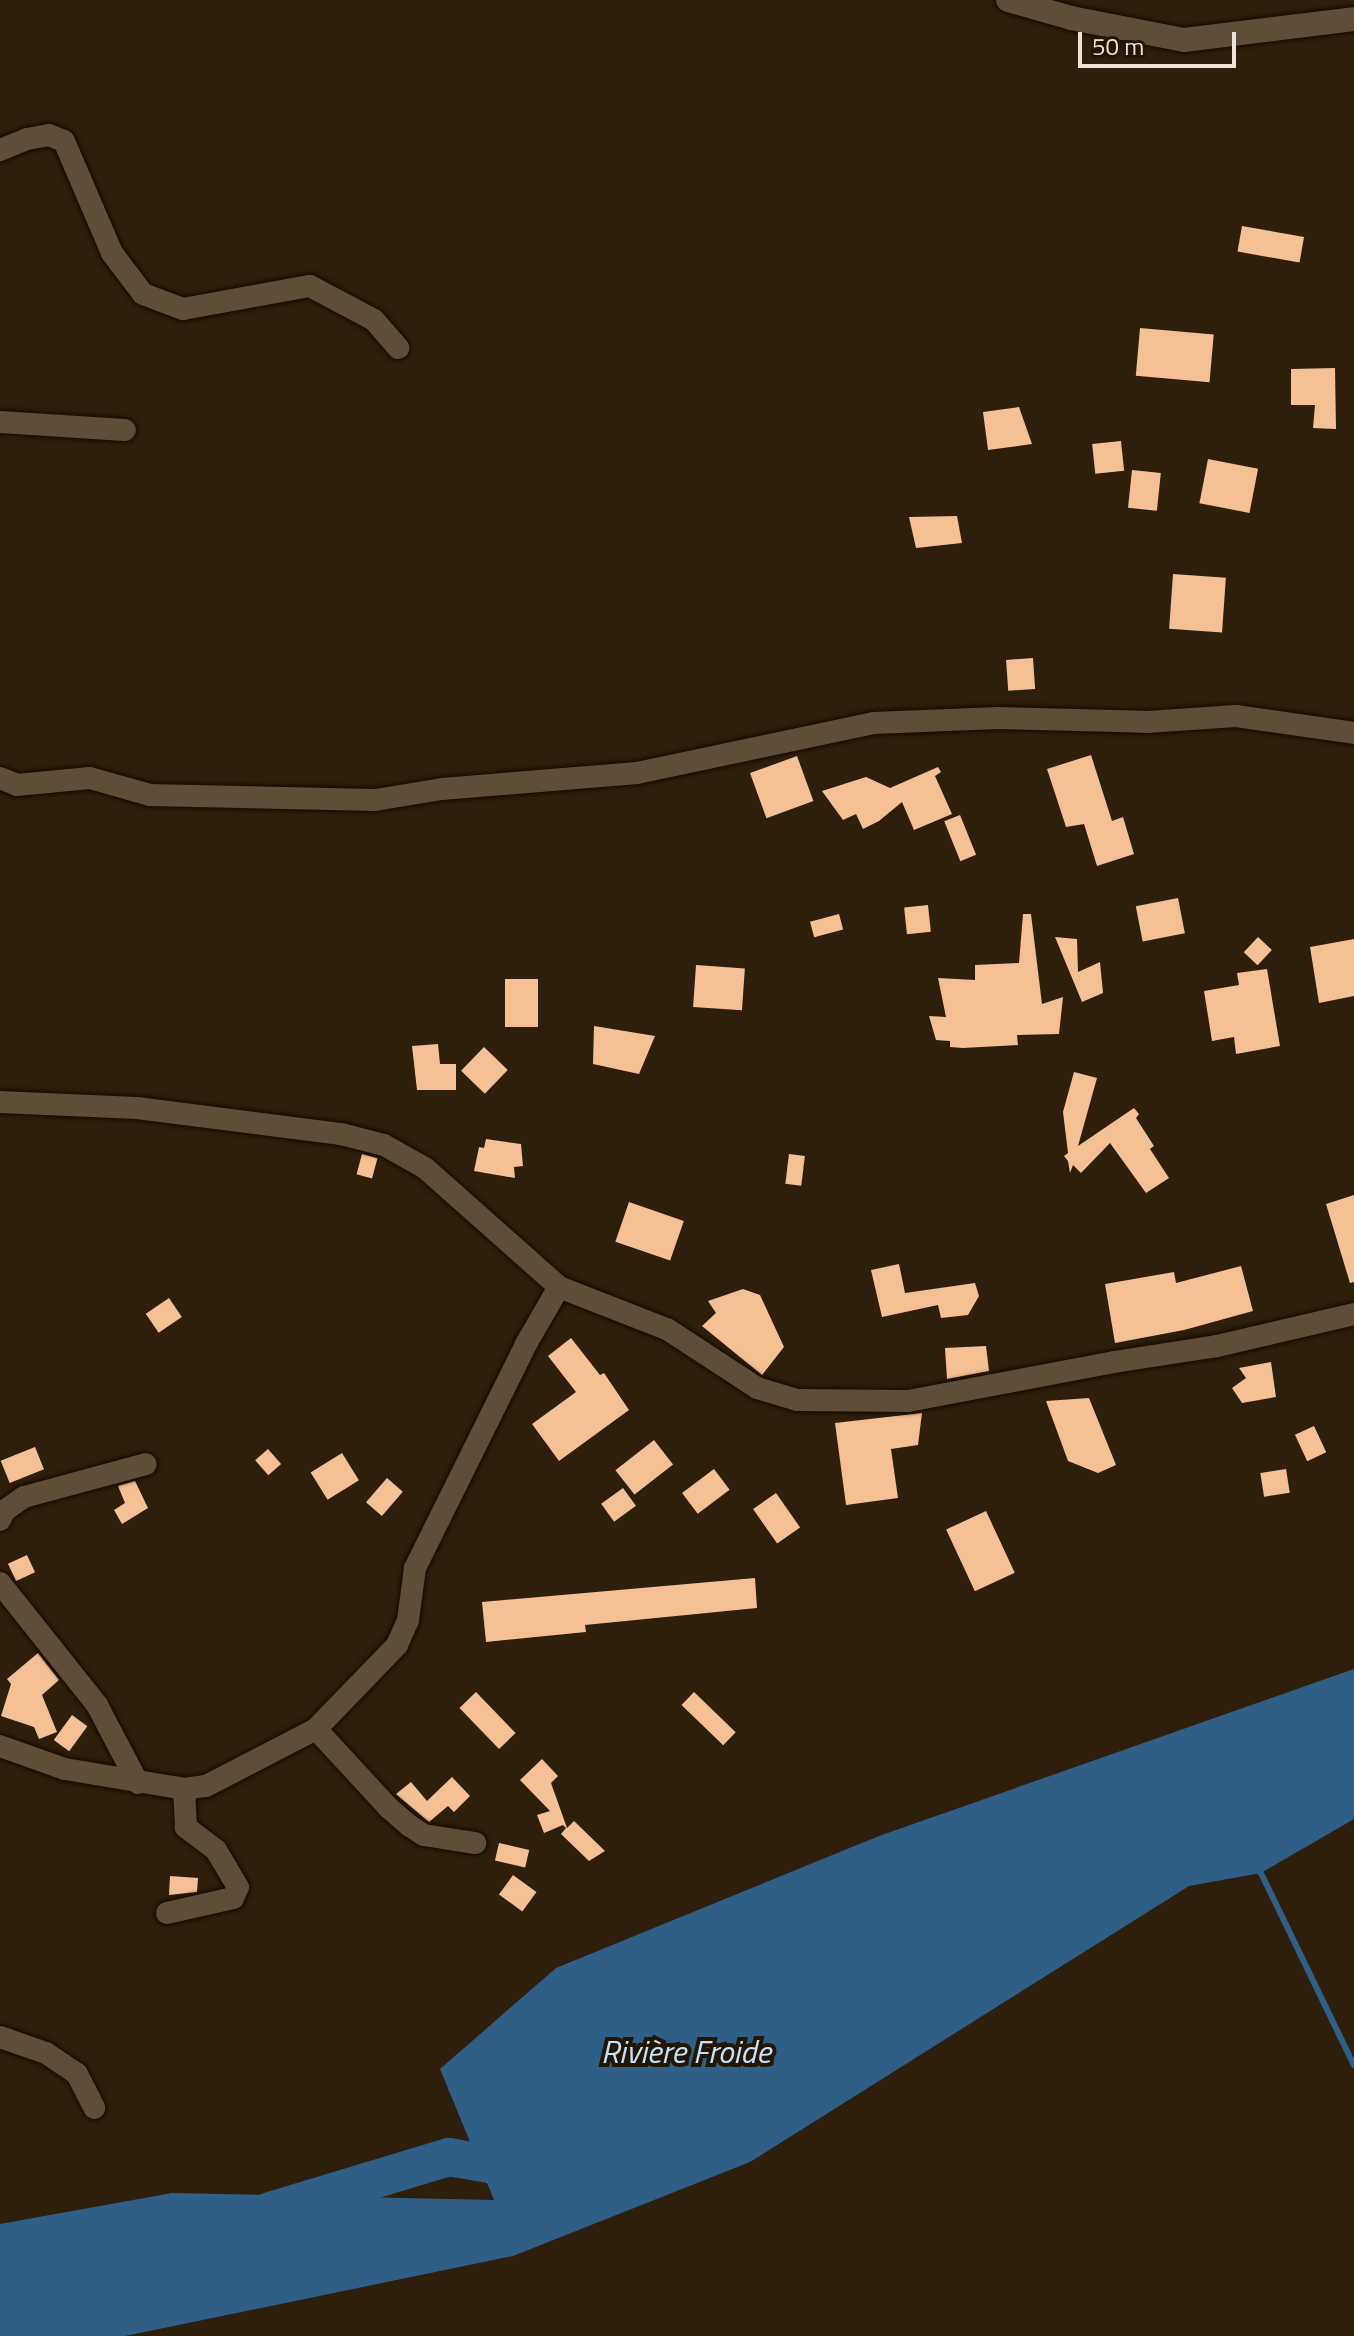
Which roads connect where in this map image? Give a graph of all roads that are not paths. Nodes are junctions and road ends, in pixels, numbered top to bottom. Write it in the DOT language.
graph roads {
  1 [pos="1008,0"];
  2 [pos="1354,19"];
  3 [pos="0,150"];
  4 [pos="398,348"];
  5 [pos="0,422"];
  6 [pos="125,430"];
  7 [pos="1354,733"];
  8 [pos="0,778"];
  9 [pos="0,1102"];
  10 [pos="559,1287"];
  11 [pos="1354,1314"];
  12 [pos="146,1464"];
  13 [pos="0,1520"];
  14 [pos="0,1583"];
  15 [pos="316,1729"];
  16 [pos="0,1746"];
  17 [pos="138,1783"];
  18 [pos="184,1789"];
  19 [pos="475,1843"];
  20 [pos="167,1913"];
  21 [pos="0,2037"];
  22 [pos="94,2108"];
  1 -- 2 [label="main road"];
  3 -- 4 [label="street"];
  5 -- 6 [label="street"];
  7 -- 8 [label="street"];
  9 -- 10 [label="street"];
  10 -- 11 [label="street"];
  10 -- 15 [label="street"];
  12 -- 13 [label="street"];
  14 -- 17 [label="street"];
  15 -- 18 [label="street"];
  15 -- 19 [label="street"];
  16 -- 17 [label="street"];
  17 -- 18 [label="street"];
  18 -- 20 [label="street"];
  21 -- 22 [label="street"];
}
